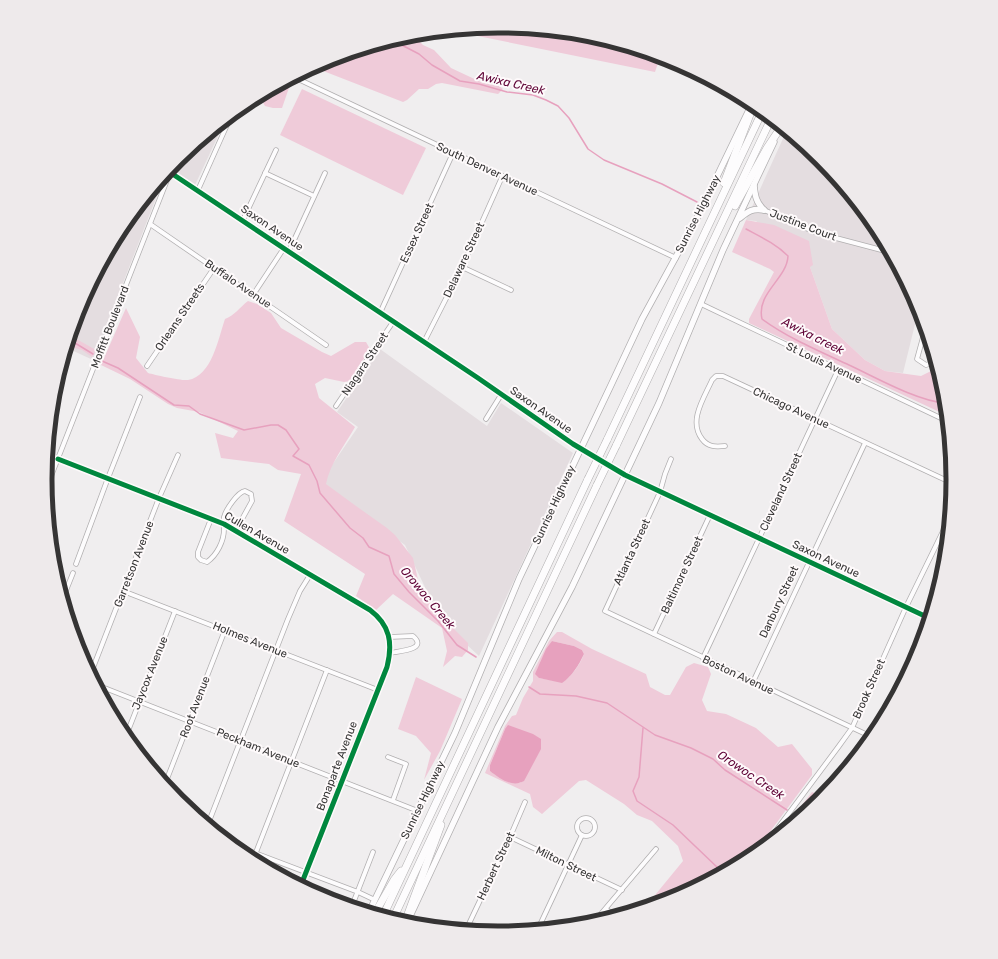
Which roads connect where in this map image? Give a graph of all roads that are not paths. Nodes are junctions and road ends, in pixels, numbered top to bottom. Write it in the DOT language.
graph roads {
  1 [pos="300,80"];
  2 [pos="750,110"];
  3 [pos="751,111"];
  4 [pos="760,117"];
  5 [pos="769,124"];
  6 [pos="225,126"];
  7 [pos="778,131"];
  8 [pos="779,132"];
  9 [pos="276,150"];
  10 [pos="453,153"];
  11 [pos="265,173"];
  12 [pos="325,173"];
  13 [pos="173,174"];
  14 [pos="502,177"];
  15 [pos="165,183"];
  16 [pos="754,184"];
  17 [pos="198,190"];
  18 [pos="314,196"];
  19 [pos="764,210"];
  20 [pos="715,212"];
  21 [pos="725,219"];
  22 [pos="738,219"];
  23 [pos="243,220"];
  24 [pos="150,224"];
  25 [pos="286,249"];
  26 [pos="882,250"];
  27 [pos="676,258"];
  28 [pos="462,267"];
  29 [pos="214,268"];
  30 [pos="511,290"];
  31 [pos="253,295"];
  32 [pos="701,304"];
  33 [pos="380,313"];
  34 [pos="393,322"];
  35 [pos="923,338"];
  36 [pos="424,342"];
  37 [pos="326,345"];
  38 [pos="930,364"];
  39 [pos="147,366"];
  40 [pos="838,370"];
  41 [pos="501,395"];
  42 [pos="140,397"];
  43 [pos="336,406"];
  44 [pos="942,418"];
  45 [pos="486,419"];
  46 [pos="815,419"];
  47 [pos="865,443"];
  48 [pos="725,446"];
  49 [pos="581,449"];
  50 [pos="178,455"];
  51 [pos="58,459"];
  52 [pos="671,459"];
  53 [pos="52,473"];
  54 [pos="625,475"];
  55 [pos="108,478"];
  56 [pos="946,480"];
  57 [pos="660,492"];
  58 [pos="159,498"];
  59 [pos="710,515"];
  60 [pos="210,518"];
  61 [pos="224,524"];
  62 [pos="236,530"];
  63 [pos="943,532"];
  64 [pos="759,538"];
  65 [pos="809,562"];
  66 [pos="76,564"];
  67 [pos="73,573"];
  68 [pos="310,575"];
  69 [pos="67,589"];
  70 [pos="123,591"];
  71 [pos="906,607"];
  72 [pos="175,611"];
  73 [pos="605,611"];
  74 [pos="924,616"];
  75 [pos="226,630"];
  76 [pos="654,634"];
  77 [pos="389,637"];
  78 [pos="276,650"];
  79 [pos="390,653"];
  80 [pos="703,658"];
  81 [pos="94,666"];
  82 [pos="327,670"];
  83 [pos="753,682"];
  84 [pos="105,688"];
  85 [pos="378,690"];
  86 [pos="139,702"];
  87 [pos="189,721"];
  88 [pos="852,728"];
  89 [pos="129,729"];
  90 [pos="866,734"];
  91 [pos="241,742"];
  92 [pos="388,757"];
  93 [pos="291,762"];
  94 [pos="167,778"];
  95 [pos="342,782"];
  96 [pos="450,799"];
  97 [pos="393,800"];
  98 [pos="525,802"];
  99 [pos="418,811"];
  100 [pos="210,819"];
  101 [pos="778,828"];
  102 [pos="582,835"];
  103 [pos="510,837"];
  104 [pos="656,849"];
  105 [pos="252,852"];
  106 [pos="373,852"];
  107 [pos="256,853"];
  108 [pos="407,863"];
  109 [pos="568,865"];
  110 [pos="306,872"];
  111 [pos="303,880"];
  112 [pos="622,890"];
  113 [pos="358,892"];
  114 [pos="374,900"];
  115 [pos="354,902"];
  116 [pos="371,907"];
  117 [pos="378,909"];
  118 [pos="606,909"];
  119 [pos="385,911"];
  120 [pos="610,912"];
  121 [pos="396,914"];
  122 [pos="602,914"];
  123 [pos="408,916"];
  124 [pos="409,916"];
  125 [pos="540,924"];
  126 [pos="468,925"];
  1 -- 10 [label="street, South Denver Avenue"];
  2 -- 27 [label="main road, Sunrise Highway"];
  3 -- 20 [label="highway"];
  4 -- 20 [label="highway, Sunrise Highway"];
  5 -- 21 [label="highway"];
  6 -- 17 [label="street"];
  7 -- 21 [label="highway"];
  8 -- 16 [label="main road"];
  9 -- 11 [label="street"];
  10 -- 14 [label="street, South Denver Avenue"];
  10 -- 33 [label="street, Essex Street"];
  11 -- 18 [label="street"];
  11 -- 23 [label="street"];
  12 -- 18 [label="street"];
  13 -- 17 [label="street, Saxon Avenue"];
  14 -- 27 [label="street, South Denver Avenue"];
  14 -- 28 [label="street, Delaware Street"];
  15 -- 24 [label="street, Moffitt Boulevard"];
  16 -- 19 [label="main road"];
  16 -- 22 [label="main road"];
  17 -- 23 [label="street, Saxon Avenue"];
  18 -- 25 [label="street"];
  19 -- 22 [label="main road"];
  19 -- 26 [label="street, Justine Court"];
  20 -- 108 [label="highway, Sunrise Highway, bridge"];
  21 -- 96 [label="highway, bridge"];
  22 -- 32 [label="main road"];
  23 -- 25 [label="street, Saxon Avenue"];
  24 -- 29 [label="street, Buffalo Avenue"];
  24 -- 51 [label="street, Moffitt Boulevard"];
  25 -- 31 [label="street"];
  25 -- 33 [label="street, Saxon Avenue"];
  27 -- 49 [label="main road, Sunrise Highway"];
  28 -- 30 [label="street"];
  28 -- 36 [label="street, Delaware Street"];
  29 -- 31 [label="street, Buffalo Avenue"];
  29 -- 39 [label="street, Orleans Streets"];
  31 -- 37 [label="street, Buffalo Avenue"];
  32 -- 40 [label="street, St Louis Avenue"];
  32 -- 54 [label="main road"];
  33 -- 34 [label="street, Saxon Avenue"];
  34 -- 36 [label="street, Saxon Avenue"];
  34 -- 43 [label="street, Niagara Street"];
  35 -- 38 [label="street"];
  36 -- 41 [label="street, Saxon Avenue"];
  40 -- 44 [label="street, St Louis Avenue"];
  40 -- 46 [label="street, Cleveland Street"];
  41 -- 45 [label="street"];
  41 -- 49 [label="street, Saxon Avenue"];
  42 -- 55 [label="street"];
  46 -- 47 [label="street, Chicago Avenue"];
  46 -- 48 [label="street, Chicago Avenue"];
  46 -- 64 [label="street, Cleveland Street"];
  47 -- 56 [label="street, Chicago Avenue"];
  47 -- 65 [label="street, Danbury Street"];
  49 -- 54 [label="street, Saxon Avenue"];
  49 -- 99 [label="main road, Sunrise Highway"];
  50 -- 58 [label="street, Garretson Avenue"];
  51 -- 53 [label="street, Moffitt Boulevard"];
  51 -- 55 [label="street, Cullen Avenue"];
  52 -- 57 [label="street, Atlanta Street"];
  54 -- 57 [label="street, Saxon Avenue"];
  54 -- 124 [label="main road"];
  55 -- 58 [label="street, Cullen Avenue"];
  55 -- 66 [label="street"];
  57 -- 59 [label="street, Saxon Avenue"];
  57 -- 73 [label="street, Atlanta Street"];
  58 -- 60 [label="street, Cullen Avenue"];
  58 -- 70 [label="street, Garretson Avenue"];
  59 -- 64 [label="street, Saxon Avenue"];
  59 -- 76 [label="street, Baltimore Street"];
  60 -- 61 [label="street, Cullen Avenue"];
  60 -- 61 [label="street"];
  61 -- 62 [label="street, Cullen Avenue"];
  61 -- 62 [label="street"];
  62 -- 68 [label="street, Cullen Avenue"];
  63 -- 71 [label="street, Brook Street"];
  64 -- 65 [label="street, Saxon Avenue"];
  64 -- 80 [label="street, Cleveland Street"];
  65 -- 71 [label="street, Saxon Avenue"];
  65 -- 83 [label="street, Danbury Street"];
  67 -- 69 [label="street"];
  68 -- 77 [label="street, Cullen Avenue"];
  68 -- 78 [label="street"];
  70 -- 72 [label="street, Holmes Avenue"];
  70 -- 81 [label="street, Garretson Avenue"];
  71 -- 74 [label="street, Saxon Avenue"];
  71 -- 88 [label="street, Brook Street"];
  72 -- 75 [label="street, Holmes Avenue"];
  72 -- 86 [label="street, Jaycox Avenue"];
  73 -- 76 [label="street, Boston Avenue"];
  75 -- 78 [label="street, Holmes Avenue"];
  75 -- 87 [label="street, Root Avenue"];
  76 -- 80 [label="street, Boston Avenue"];
  77 -- 79 [label="street, Cullen Avenue"];
  77 -- 79 [label="street"];
  78 -- 82 [label="street, Holmes Avenue"];
  78 -- 91 [label="street"];
  79 -- 85 [label="street, Bonaparte Avenue"];
  80 -- 83 [label="street, Boston Avenue"];
  82 -- 85 [label="street, Holmes Avenue"];
  82 -- 93 [label="street"];
  83 -- 88 [label="street, Boston Avenue"];
  84 -- 86 [label="street, Peckham Avenue"];
  85 -- 95 [label="street, Bonaparte Avenue"];
  86 -- 87 [label="street, Peckham Avenue"];
  86 -- 89 [label="street, Jaycox Avenue"];
  87 -- 91 [label="street, Peckham Avenue"];
  87 -- 94 [label="street, Root Avenue"];
  88 -- 90 [label="street, Boston Avenue"];
  88 -- 101 [label="street, Brook Street"];
  91 -- 93 [label="street, Peckham Avenue"];
  91 -- 100 [label="street"];
  92 -- 97 [label="street"];
  93 -- 95 [label="street, Peckham Avenue"];
  93 -- 107 [label="street"];
  95 -- 97 [label="street, Peckham Avenue"];
  95 -- 110 [label="street, Bonaparte Avenue"];
  96 -- 121 [label="highway"];
  96 -- 123 [label="highway"];
  97 -- 99 [label="street, Peckham Avenue"];
  98 -- 103 [label="street, Herbert Street"];
  99 -- 114 [label="main road, Sunrise Highway"];
  102 -- 102 [label="street"];
  102 -- 109 [label="street"];
  103 -- 109 [label="street, Milton Street"];
  103 -- 126 [label="street, Herbert Street"];
  104 -- 112 [label="street"];
  105 -- 107 [label="street"];
  106 -- 113 [label="street"];
  107 -- 110 [label="street"];
  108 -- 117 [label="highway"];
  108 -- 119 [label="highway, Sunrise Highway"];
  109 -- 112 [label="street, Milton Street"];
  109 -- 125 [label="street"];
  110 -- 111 [label="street, Bonaparte Avenue"];
  110 -- 113 [label="street"];
  112 -- 118 [label="street"];
  113 -- 114 [label="street"];
  113 -- 115 [label="street"];
  114 -- 116 [label="main road, Sunrise Highway"];
  118 -- 120 [label="street"];
  118 -- 122 [label="street"];
}
